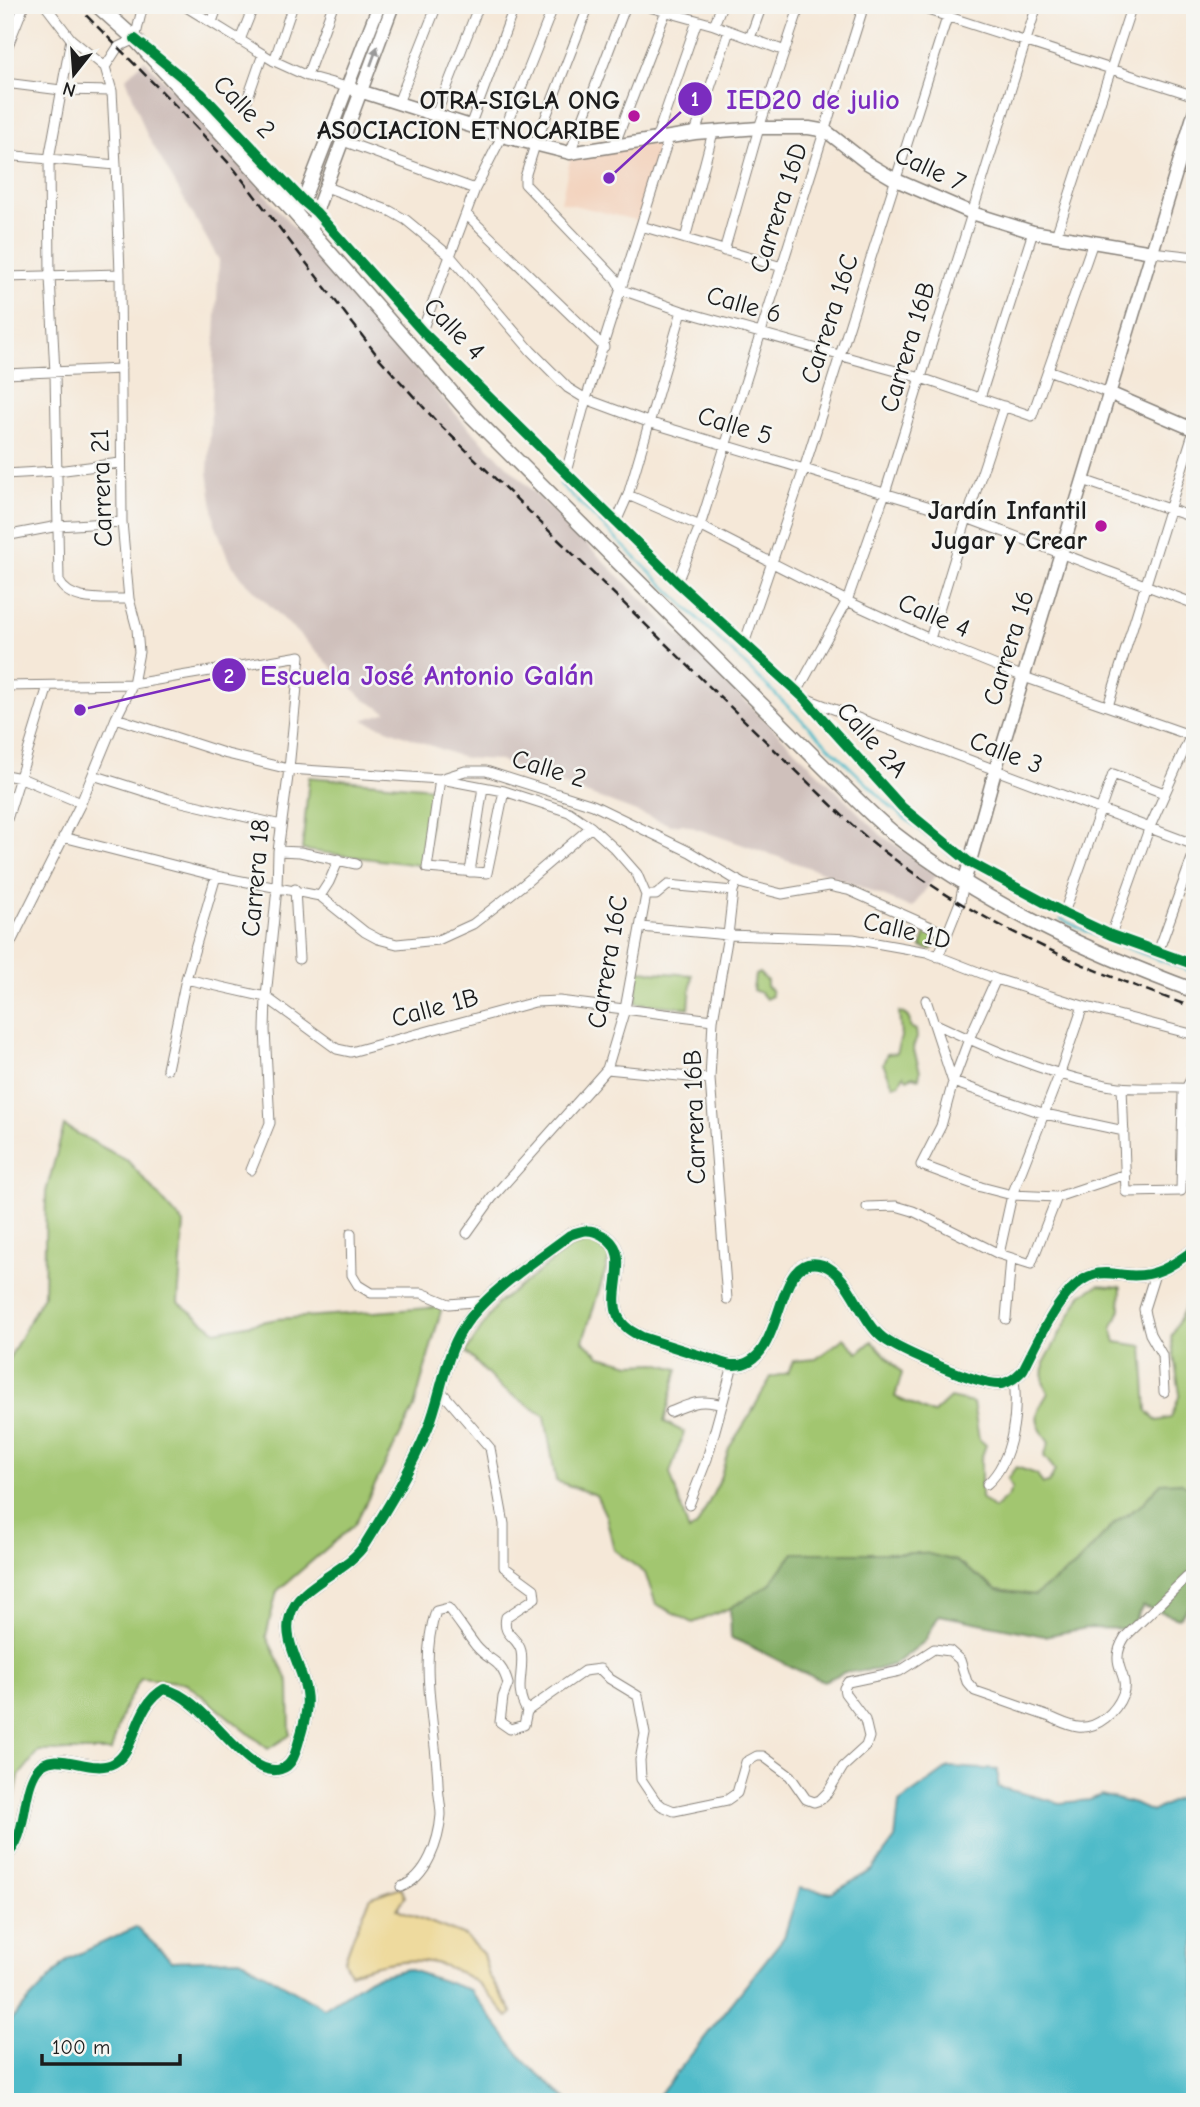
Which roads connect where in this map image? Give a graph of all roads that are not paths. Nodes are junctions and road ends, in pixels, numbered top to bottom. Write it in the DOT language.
graph roads {
  1 [pos="24,5"];
  2 [pos="45,5"];
  3 [pos="97,5"];
  4 [pos="143,5"];
  5 [pos="183,5"];
  6 [pos="218,5"];
  7 [pos="254,5"];
  8 [pos="293,5"];
  9 [pos="333,5"];
  10 [pos="379,5"];
  11 [pos="393,5"];
  12 [pos="437,5"];
  13 [pos="480,5"];
  14 [pos="515,5"];
  15 [pos="554,5"];
  16 [pos="589,5"];
  17 [pos="626,5"];
  18 [pos="686,5"];
  19 [pos="722,5"];
  20 [pos="762,5"];
  21 [pos="800,5"];
  22 [pos="864,5"];
  23 [pos="912,5"];
  24 [pos="951,5"];
  25 [pos="1037,5"];
  26 [pos="1132,5"];
  27 [pos="646,6"];
  28 [pos="666,11"];
  29 [pos="683,16"];
  30 [pos="947,18"];
  31 [pos="697,21"];
  32 [pos="212,22"];
  33 [pos="715,25"];
  34 [pos="729,31"];
  35 [pos="71,38"];
  36 [pos="750,38"];
  37 [pos="135,39"];
  38 [pos="240,40"];
  39 [pos="1026,44"];
  40 [pos="785,51"];
  41 [pos="5,53"];
  42 [pos="263,54"];
  43 [pos="274,61"];
  44 [pos="105,67"];
  45 [pos="1112,71"];
  46 [pos="307,76"];
  47 [pos="5,83"];
  48 [pos="347,87"];
  49 [pos="61,90"];
  50 [pos="112,91"];
  51 [pos="361,92"];
  52 [pos="1195,96"];
  53 [pos="247,100"];
  54 [pos="398,103"];
  55 [pos="1195,110"];
  56 [pos="436,115"];
  57 [pos="470,126"];
  58 [pos="759,128"];
  59 [pos="826,131"];
  60 [pos="713,132"];
  61 [pos="695,133"];
  62 [pos="502,136"];
  63 [pos="663,138"];
  64 [pos="343,141"];
  65 [pos="535,145"];
  66 [pos="614,146"];
  67 [pos="570,153"];
  68 [pos="5,155"];
  69 [pos="50,159"];
  70 [pos="116,165"];
  71 [pos="896,180"];
  72 [pos="326,187"];
  73 [pos="475,189"];
  74 [pos="298,206"];
  75 [pos="316,212"];
  76 [pos="972,213"];
  77 [pos="466,214"];
  78 [pos="640,226"];
  79 [pos="311,231"];
  80 [pos="1033,232"];
  81 [pos="1056,236"];
  82 [pos="685,239"];
  83 [pos="1093,242"];
  84 [pos="724,251"];
  85 [pos="1152,252"];
  86 [pos="451,257"];
  87 [pos="1195,257"];
  88 [pos="782,267"];
  89 [pos="120,274"];
  90 [pos="50,276"];
  91 [pos="5,277"];
  92 [pos="622,290"];
  93 [pos="682,311"];
  94 [pos="422,331"];
  95 [pos="761,334"];
  96 [pos="604,347"];
  97 [pos="841,355"];
  98 [pos="121,369"];
  99 [pos="1048,370"];
  100 [pos="55,373"];
  101 [pos="5,374"];
  102 [pos="920,378"];
  103 [pos="1109,393"];
  104 [pos="980,398"];
  105 [pos="586,399"];
  106 [pos="1004,407"];
  107 [pos="648,422"];
  108 [pos="1194,428"];
  109 [pos="726,445"];
  110 [pos="120,463"];
  111 [pos="804,469"];
  112 [pos="57,471"];
  113 [pos="566,472"];
  114 [pos="5,474"];
  115 [pos="1083,480"];
  116 [pos="885,494"];
  117 [pos="628,495"];
  118 [pos="1169,510"];
  119 [pos="1195,518"];
  120 [pos="967,519"];
  121 [pos="122,522"];
  122 [pos="616,522"];
  123 [pos="58,526"];
  124 [pos="700,526"];
  125 [pos="5,536"];
  126 [pos="1061,554"];
  127 [pos="772,562"];
  128 [pos="677,582"];
  129 [pos="1145,585"];
  130 [pos="129,600"];
  131 [pos="847,601"];
  132 [pos="1195,604"];
  133 [pos="930,639"];
  134 [pos="744,643"];
  135 [pos="1024,677"];
  136 [pos="133,684"];
  137 [pos="5,686"];
  138 [pos="48,686"];
  139 [pos="800,694"];
  140 [pos="1108,706"];
  141 [pos="116,718"];
  142 [pos="1193,733"];
  143 [pos="289,769"];
  144 [pos="995,771"];
  145 [pos="5,775"];
  146 [pos="93,775"];
  147 [pos="21,778"];
  148 [pos="440,779"];
  149 [pos="483,787"];
  150 [pos="504,791"];
  151 [pos="1164,793"];
  152 [pos="81,803"];
  153 [pos="1100,811"];
  154 [pos="281,825"];
  155 [pos="5,826"];
  156 [pos="591,827"];
  157 [pos="1149,829"];
  158 [pos="63,837"];
  159 [pos="1195,848"];
  160 [pos="278,851"];
  161 [pos="338,859"];
  162 [pos="356,864"];
  163 [pos="967,871"];
  164 [pos="470,872"];
  165 [pos="216,876"];
  166 [pos="737,880"];
  167 [pos="278,888"];
  168 [pos="295,889"];
  169 [pos="733,891"];
  170 [pos="646,895"];
  171 [pos="320,896"];
  172 [pos="1063,913"];
  173 [pos="5,925"];
  174 [pos="641,927"];
  175 [pos="17,931"];
  176 [pos="947,934"];
  177 [pos="728,935"];
  178 [pos="1111,935"];
  179 [pos="1158,952"];
  180 [pos="5,954"];
  181 [pos="938,957"];
  182 [pos="299,959"];
  183 [pos="1195,965"];
  184 [pos="186,979"];
  185 [pos="996,979"];
  186 [pos="1195,991"];
  187 [pos="266,997"];
  188 [pos="926,1000"];
  189 [pos="1083,1006"];
  190 [pos="625,1009"];
  191 [pos="713,1020"];
  192 [pos="936,1024"];
  193 [pos="1195,1035"];
  194 [pos="970,1040"];
  195 [pos="167,1069"];
  196 [pos="607,1069"];
  197 [pos="1195,1072"];
  198 [pos="1060,1073"];
  199 [pos="710,1079"];
  200 [pos="953,1082"];
  201 [pos="1122,1087"];
  202 [pos="1190,1089"];
  203 [pos="1045,1114"];
  204 [pos="1124,1131"];
  205 [pos="251,1170"];
  206 [pos="1126,1174"];
  207 [pos="1012,1195"];
  208 [pos="1057,1197"];
  209 [pos="867,1207"];
  210 [pos="351,1233"];
  211 [pos="467,1233"];
  212 [pos="1195,1249"];
  213 [pos="999,1254"];
  214 [pos="1011,1258"];
  215 [pos="1155,1274"];
  216 [pos="727,1299"];
  217 [pos="486,1301"];
  218 [pos="1006,1319"];
  219 [pos="733,1365"];
  220 [pos="1014,1379"];
  221 [pos="441,1391"];
  222 [pos="1164,1392"];
  223 [pos="722,1405"];
  224 [pos="670,1412"];
  225 [pos="987,1484"];
  226 [pos="690,1505"];
  227 [pos="1195,1575"];
  228 [pos="527,1711"];
  229 [pos="5,1856"];
  230 [pos="401,1887"];
  1 -- 41 [label="street"];
  2 -- 35 [label="street"];
  3 -- 37 [label="main road"];
  4 -- 37 [label="street"];
  5 -- 32 [label="street"];
  6 -- 32 [label="street"];
  7 -- 38 [label="street"];
  8 -- 43 [label="street"];
  9 -- 46 [label="street"];
  10 -- 48 [label="street"];
  51 -- 11 [label="street, one-way"];
  12 -- 54 [label="street"];
  13 -- 56 [label="street"];
  14 -- 57 [label="street"];
  15 -- 62 [label="street"];
  16 -- 65 [label="street"];
  17 -- 67 [label="street"];
  18 -- 29 [label="street"];
  19 -- 33 [label="street"];
  20 -- 36 [label="street"];
  21 -- 40 [label="street"];
  22 -- 59 [label="street, Carrera 16D"];
  23 -- 30 [label="street"];
  24 -- 30 [label="street, Carrera 16C"];
  25 -- 39 [label="street, Carrera 16B"];
  26 -- 45 [label="street"];
  27 -- 28 [label="street"];
  28 -- 29 [label="street"];
  28 -- 66 [label="street"];
  29 -- 31 [label="street"];
  30 -- 39 [label="street"];
  30 -- 71 [label="street, Carrera 16C"];
  31 -- 33 [label="street"];
  31 -- 63 [label="street"];
  32 -- 38 [label="street"];
  33 -- 34 [label="street"];
  34 -- 36 [label="street"];
  34 -- 61 [label="street"];
  35 -- 44 [label="street"];
  35 -- 49 [label="street"];
  36 -- 40 [label="street"];
  37 -- 44 [label="street"];
  37 -- 74 [label="main road"];
  38 -- 42 [label="street"];
  39 -- 45 [label="street"];
  39 -- 76 [label="street, Carrera 16B"];
  40 -- 58 [label="street"];
  42 -- 43 [label="street"];
  42 -- 53 [label="street"];
  43 -- 46 [label="street"];
  44 -- 50 [label="street, Carrera 21"];
  45 -- 52 [label="street"];
  45 -- 81 [label="street"];
  46 -- 48 [label="street"];
  47 -- 49 [label="street"];
  48 -- 51 [label="street"];
  48 -- 74 [label="street"];
  49 -- 50 [label="street"];
  49 -- 69 [label="street"];
  50 -- 70 [label="street, Carrera 21"];
  51 -- 54 [label="street"];
  51 -- 64 [label="street"];
  54 -- 56 [label="street"];
  55 -- 85 [label="street, Carrera 16"];
  56 -- 57 [label="street"];
  57 -- 62 [label="street"];
  58 -- 59 [label="street"];
  58 -- 60 [label="street"];
  58 -- 84 [label="street"];
  59 -- 71 [label="street, Calle 7"];
  59 -- 88 [label="street, Carrera 16D"];
  60 -- 61 [label="street"];
  60 -- 82 [label="street"];
  61 -- 63 [label="street"];
  62 -- 65 [label="street"];
  62 -- 73 [label="street"];
  63 -- 66 [label="street"];
  63 -- 78 [label="street"];
  64 -- 72 [label="street"];
  64 -- 73 [label="street"];
  65 -- 67 [label="street"];
  65 -- 92 [label="street"];
  66 -- 67 [label="street"];
  68 -- 69 [label="street"];
  69 -- 70 [label="street"];
  69 -- 90 [label="street"];
  70 -- 89 [label="street, Carrera 21"];
  71 -- 76 [label="street, Calle 7"];
  71 -- 97 [label="street, Carrera 16C"];
  72 -- 75 [label="street"];
  72 -- 86 [label="street, Calle 5"];
  73 -- 77 [label="street"];
  74 -- 75 [label="street"];
  74 -- 79 [label="main road"];
  75 -- 79 [label="street"];
  75 -- 94 [label="street, Calle 4"];
  76 -- 80 [label="street, Calle 7"];
  76 -- 102 [label="street, Carrera 16B"];
  77 -- 86 [label="street"];
  77 -- 96 [label="street"];
  78 -- 82 [label="street"];
  78 -- 92 [label="street"];
  79 -- 163 [label="main road"];
  80 -- 81 [label="street, Calle 7"];
  80 -- 104 [label="street"];
  81 -- 83 [label="street, Calle 7"];
  82 -- 84 [label="street"];
  83 -- 85 [label="street, Calle 7"];
  83 -- 99 [label="street"];
  84 -- 88 [label="street"];
  85 -- 87 [label="street"];
  85 -- 103 [label="street, Carrera 16"];
  86 -- 94 [label="street"];
  86 -- 105 [label="street, Calle 5"];
  88 -- 95 [label="street, Carrera 16D"];
  89 -- 90 [label="street"];
  89 -- 98 [label="street, Carrera 21"];
  90 -- 91 [label="street"];
  90 -- 100 [label="street"];
  92 -- 93 [label="street, Calle 6"];
  92 -- 96 [label="street"];
  93 -- 95 [label="street, Calle 6"];
  93 -- 107 [label="street"];
  94 -- 113 [label="street, Calle 4"];
  95 -- 97 [label="street, Calle 6"];
  95 -- 109 [label="street, Carrera 16D"];
  96 -- 105 [label="street"];
  97 -- 102 [label="street, Calle 6"];
  97 -- 111 [label="street, Carrera 16C"];
  98 -- 100 [label="street"];
  98 -- 110 [label="street, Carrera 21"];
  99 -- 103 [label="street"];
  99 -- 106 [label="street, Calle 6"];
  100 -- 101 [label="street"];
  100 -- 112 [label="street"];
  102 -- 104 [label="street, Calle 6"];
  102 -- 116 [label="street, Carrera 16B"];
  103 -- 108 [label="street"];
  103 -- 115 [label="street, Carrera 16"];
  104 -- 106 [label="street, Calle 6"];
  105 -- 107 [label="street, Calle 5"];
  105 -- 113 [label="street"];
  106 -- 120 [label="street"];
  107 -- 109 [label="street, Calle 5"];
  107 -- 117 [label="street"];
  108 -- 118 [label="street"];
  109 -- 111 [label="street, Calle 5"];
  109 -- 124 [label="street, Carrera 16D"];
  110 -- 112 [label="street"];
  110 -- 121 [label="street, Carrera 21"];
  111 -- 116 [label="street, Calle 5"];
  111 -- 127 [label="street, Carrera 16C"];
  112 -- 114 [label="street"];
  112 -- 123 [label="street"];
  113 -- 122 [label="street, Calle 2A"];
  115 -- 118 [label="street"];
  115 -- 126 [label="street, Carrera 16"];
  116 -- 120 [label="street, Calle 5"];
  116 -- 131 [label="street, Carrera 16B"];
  117 -- 122 [label="street"];
  117 -- 124 [label="street, Calle 4"];
  118 -- 119 [label="street"];
  118 -- 129 [label="street"];
  120 -- 126 [label="street, Calle 5"];
  120 -- 133 [label="street"];
  121 -- 123 [label="street"];
  121 -- 130 [label="street, Carrera 21"];
  122 -- 128 [label="street, Calle 2A"];
  123 -- 125 [label="street"];
  123 -- 130 [label="street"];
  124 -- 127 [label="street, Calle 4"];
  124 -- 128 [label="street, Carrera 16D"];
  126 -- 129 [label="street, Calle 5"];
  126 -- 135 [label="street, Carrera 16"];
  127 -- 131 [label="street, Calle 4"];
  127 -- 134 [label="street, Carrera 16C"];
  128 -- 134 [label="street, Calle 2A"];
  129 -- 132 [label="street, Calle 5"];
  129 -- 140 [label="street"];
  130 -- 136 [label="street, Carrera 21"];
  131 -- 133 [label="street, Calle 4"];
  131 -- 139 [label="street, Carrera 16B"];
  133 -- 135 [label="street, Calle 4"];
  134 -- 139 [label="street, Calle 2A"];
  135 -- 140 [label="street, Calle 4"];
  135 -- 144 [label="street, Carrera 16"];
  136 -- 138 [label="street"];
  136 -- 141 [label="street, Carrera 21"];
  136 -- 143 [label="street, Carrera 18"];
  137 -- 138 [label="street"];
  138 -- 147 [label="street"];
  139 -- 144 [label="street, Calle 3"];
  139 -- 163 [label="street, Calle 2A"];
  140 -- 142 [label="street, Calle 4"];
  141 -- 143 [label="street, Calle 2"];
  141 -- 146 [label="street, Carrera 21"];
  142 -- 151 [label="street"];
  143 -- 148 [label="street, Calle 2"];
  143 -- 154 [label="street, Carrera 18"];
  144 -- 153 [label="street, Calle 3"];
  144 -- 163 [label="street, Carrera 16"];
  145 -- 147 [label="street"];
  146 -- 152 [label="street, Carrera 21"];
  146 -- 154 [label="street"];
  147 -- 152 [label="street"];
  147 -- 155 [label="street"];
  148 -- 149 [label="street, Carrera 16C"];
  148 -- 164 [label="street"];
  148 -- 166 [label="street, Calle 2"];
  149 -- 150 [label="street, Carrera 16C"];
  149 -- 164 [label="street"];
  150 -- 156 [label="street, Carrera 16C"];
  150 -- 164 [label="street"];
  151 -- 153 [label="street"];
  151 -- 157 [label="street"];
  152 -- 158 [label="street, Carrera 21"];
  153 -- 157 [label="street, Calle 3"];
  153 -- 172 [label="street"];
  154 -- 160 [label="street, Carrera 18"];
  156 -- 170 [label="street, Carrera 16C"];
  156 -- 171 [label="street"];
  157 -- 159 [label="street, Calle 3"];
  157 -- 178 [label="street"];
  158 -- 165 [label="street"];
  158 -- 175 [label="street, Carrera 21"];
  159 -- 179 [label="street"];
  160 -- 161 [label="street"];
  160 -- 167 [label="street, Carrera 18"];
  161 -- 162 [label="street"];
  161 -- 171 [label="street"];
  163 -- 172 [label="street, Calle 2A"];
  163 -- 176 [label="street, Carrera 16"];
  163 -- 186 [label="main road"];
  165 -- 167 [label="street"];
  165 -- 184 [label="street"];
  166 -- 169 [label="street, Carrera 16B"];
  166 -- 176 [label="street, Calle 2"];
  167 -- 168 [label="street"];
  167 -- 187 [label="street, Carrera 18"];
  168 -- 171 [label="street"];
  168 -- 182 [label="street"];
  169 -- 170 [label="street"];
  169 -- 177 [label="street, Carrera 16B"];
  170 -- 174 [label="street, Carrera 16C"];
  172 -- 178 [label="street, Calle 2A"];
  173 -- 175 [label="street"];
  174 -- 177 [label="street, Calle 1D"];
  174 -- 190 [label="street, Carrera 16C"];
  175 -- 180 [label="street, Carrera 21"];
  176 -- 181 [label="street, Carrera 16"];
  177 -- 181 [label="street, Calle 1D"];
  177 -- 191 [label="street, Carrera 16B"];
  178 -- 179 [label="street, Calle 2A"];
  179 -- 183 [label="street, Calle 2A"];
  181 -- 185 [label="street, Calle 1D"];
  184 -- 187 [label="street, Calle 1B"];
  184 -- 195 [label="street"];
  185 -- 189 [label="street, Calle 1D"];
  185 -- 194 [label="street"];
  187 -- 190 [label="street, Calle 1B"];
  187 -- 205 [label="street, Carrera 18"];
  188 -- 192 [label="street"];
  189 -- 193 [label="street, Calle 1D"];
  189 -- 198 [label="street"];
  190 -- 191 [label="street, Calle 1B"];
  190 -- 196 [label="street, Carrera 16C"];
  191 -- 199 [label="street, Carrera 16B"];
  192 -- 194 [label="street"];
  192 -- 200 [label="street"];
  194 -- 198 [label="street"];
  194 -- 200 [label="street"];
  196 -- 199 [label="street"];
  196 -- 211 [label="street, Carrera 16C"];
  197 -- 202 [label="street"];
  198 -- 201 [label="street"];
  198 -- 203 [label="street"];
  199 -- 216 [label="street, Carrera 16B"];
  200 -- 203 [label="street"];
  200 -- 207 [label="street"];
  201 -- 202 [label="street"];
  201 -- 204 [label="street"];
  202 -- 206 [label="street"];
  203 -- 204 [label="street"];
  203 -- 207 [label="street"];
  204 -- 206 [label="street"];
  206 -- 208 [label="street"];
  207 -- 208 [label="street"];
  207 -- 213 [label="street"];
  208 -- 214 [label="street"];
  209 -- 213 [label="street"];
  210 -- 217 [label="street"];
  212 -- 215 [label="street"];
  213 -- 214 [label="street"];
  214 -- 218 [label="street"];
  215 -- 220 [label="street"];
  215 -- 222 [label="street"];
  217 -- 219 [label="street"];
  217 -- 221 [label="street"];
  219 -- 220 [label="street"];
  219 -- 223 [label="street"];
  220 -- 225 [label="street"];
  221 -- 228 [label="street"];
  221 -- 229 [label="street"];
  223 -- 224 [label="street"];
  223 -- 226 [label="street"];
  227 -- 228 [label="street"];
  228 -- 230 [label="street"];
}
